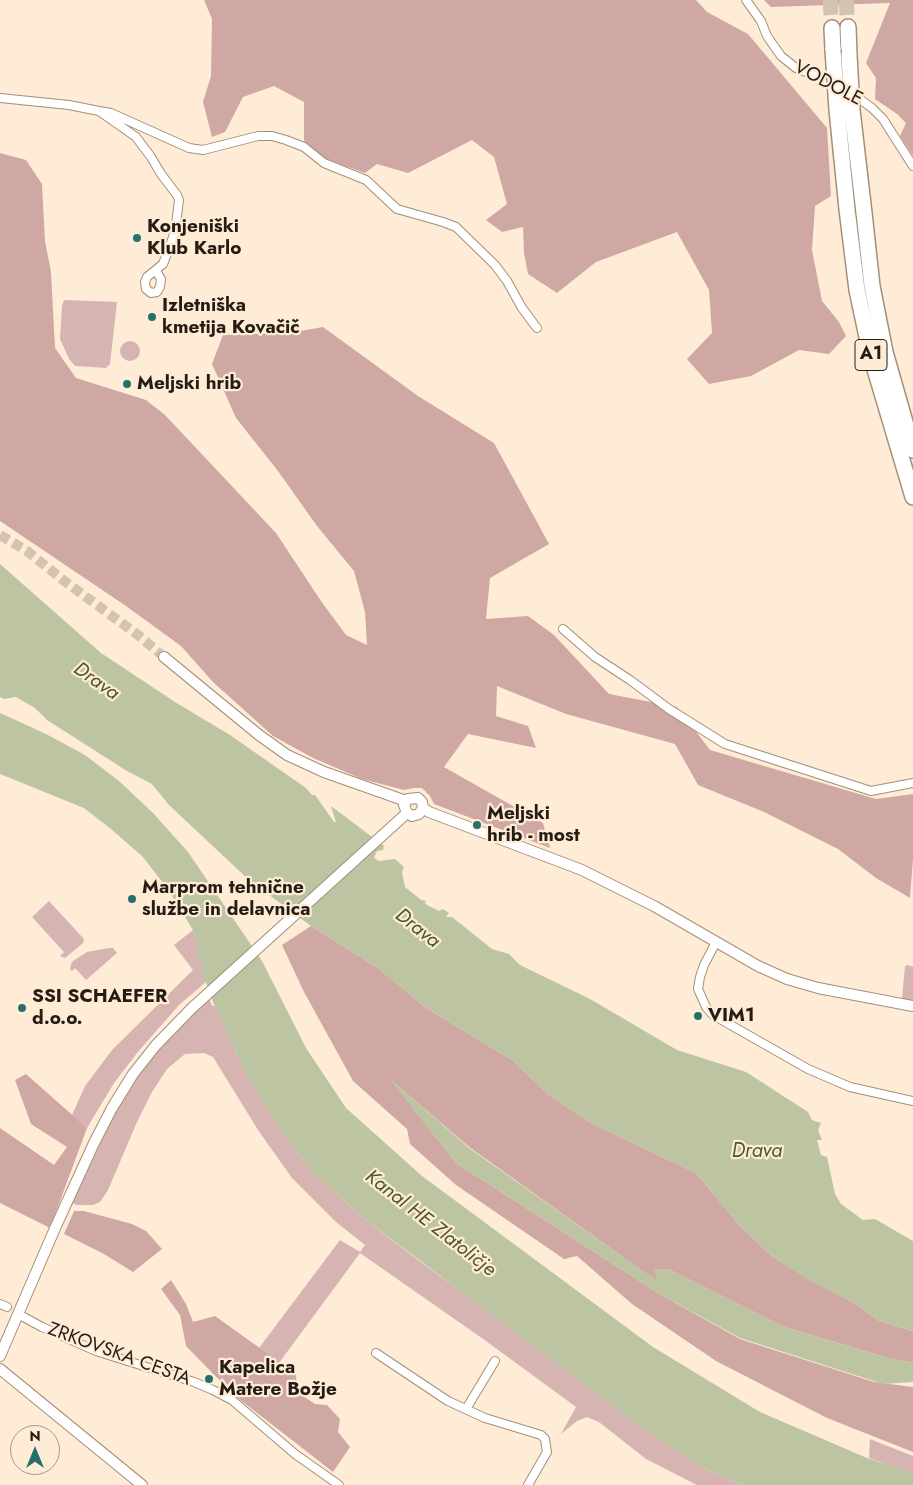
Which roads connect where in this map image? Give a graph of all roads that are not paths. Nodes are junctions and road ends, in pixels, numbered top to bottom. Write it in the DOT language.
graph roads {
  1 [pos="746,0"];
  2 [pos="832,28"];
  3 [pos="848,28"];
  4 [pos="0,98"];
  5 [pos="100,111"];
  6 [pos="913,166"];
  7 [pos="156,271"];
  8 [pos="537,328"];
  9 [pos="913,450"];
  10 [pos="913,497"];
  11 [pos="563,629"];
  12 [pos="164,657"];
  13 [pos="913,783"];
  14 [pos="406,801"];
  15 [pos="423,808"];
  16 [pos="403,817"];
  17 [pos="716,942"];
  18 [pos="913,1006"];
  19 [pos="913,1101"];
  20 [pos="18,1314"];
  21 [pos="376,1353"];
  22 [pos="0,1356"];
  23 [pos="495,1361"];
  24 [pos="0,1369"];
  25 [pos="466,1410"];
  26 [pos="142,1485"];
  27 [pos="339,1485"];
  28 [pos="528,1485"];
  1 -- 6 [label="street, VODOLE"];
  2 -- 10 [label="highway, A1, bridge"];
  3 -- 9 [label="highway, A1, bridge"];
  4 -- 5 [label="street"];
  5 -- 7 [label="street"];
  5 -- 8 [label="street"];
  11 -- 13 [label="street"];
  12 -- 14 [label="street"];
  14 -- 15 [label="street"];
  14 -- 16 [label="street"];
  15 -- 16 [label="street"];
  15 -- 17 [label="street"];
  16 -- 20 [label="street"];
  17 -- 18 [label="street"];
  17 -- 19 [label="street"];
  20 -- 22 [label="street"];
  20 -- 27 [label="street, ZRKOVSKA CESTA"];
  21 -- 25 [label="street"];
  23 -- 25 [label="street"];
  24 -- 26 [label="street"];
  25 -- 28 [label="street"];
}
